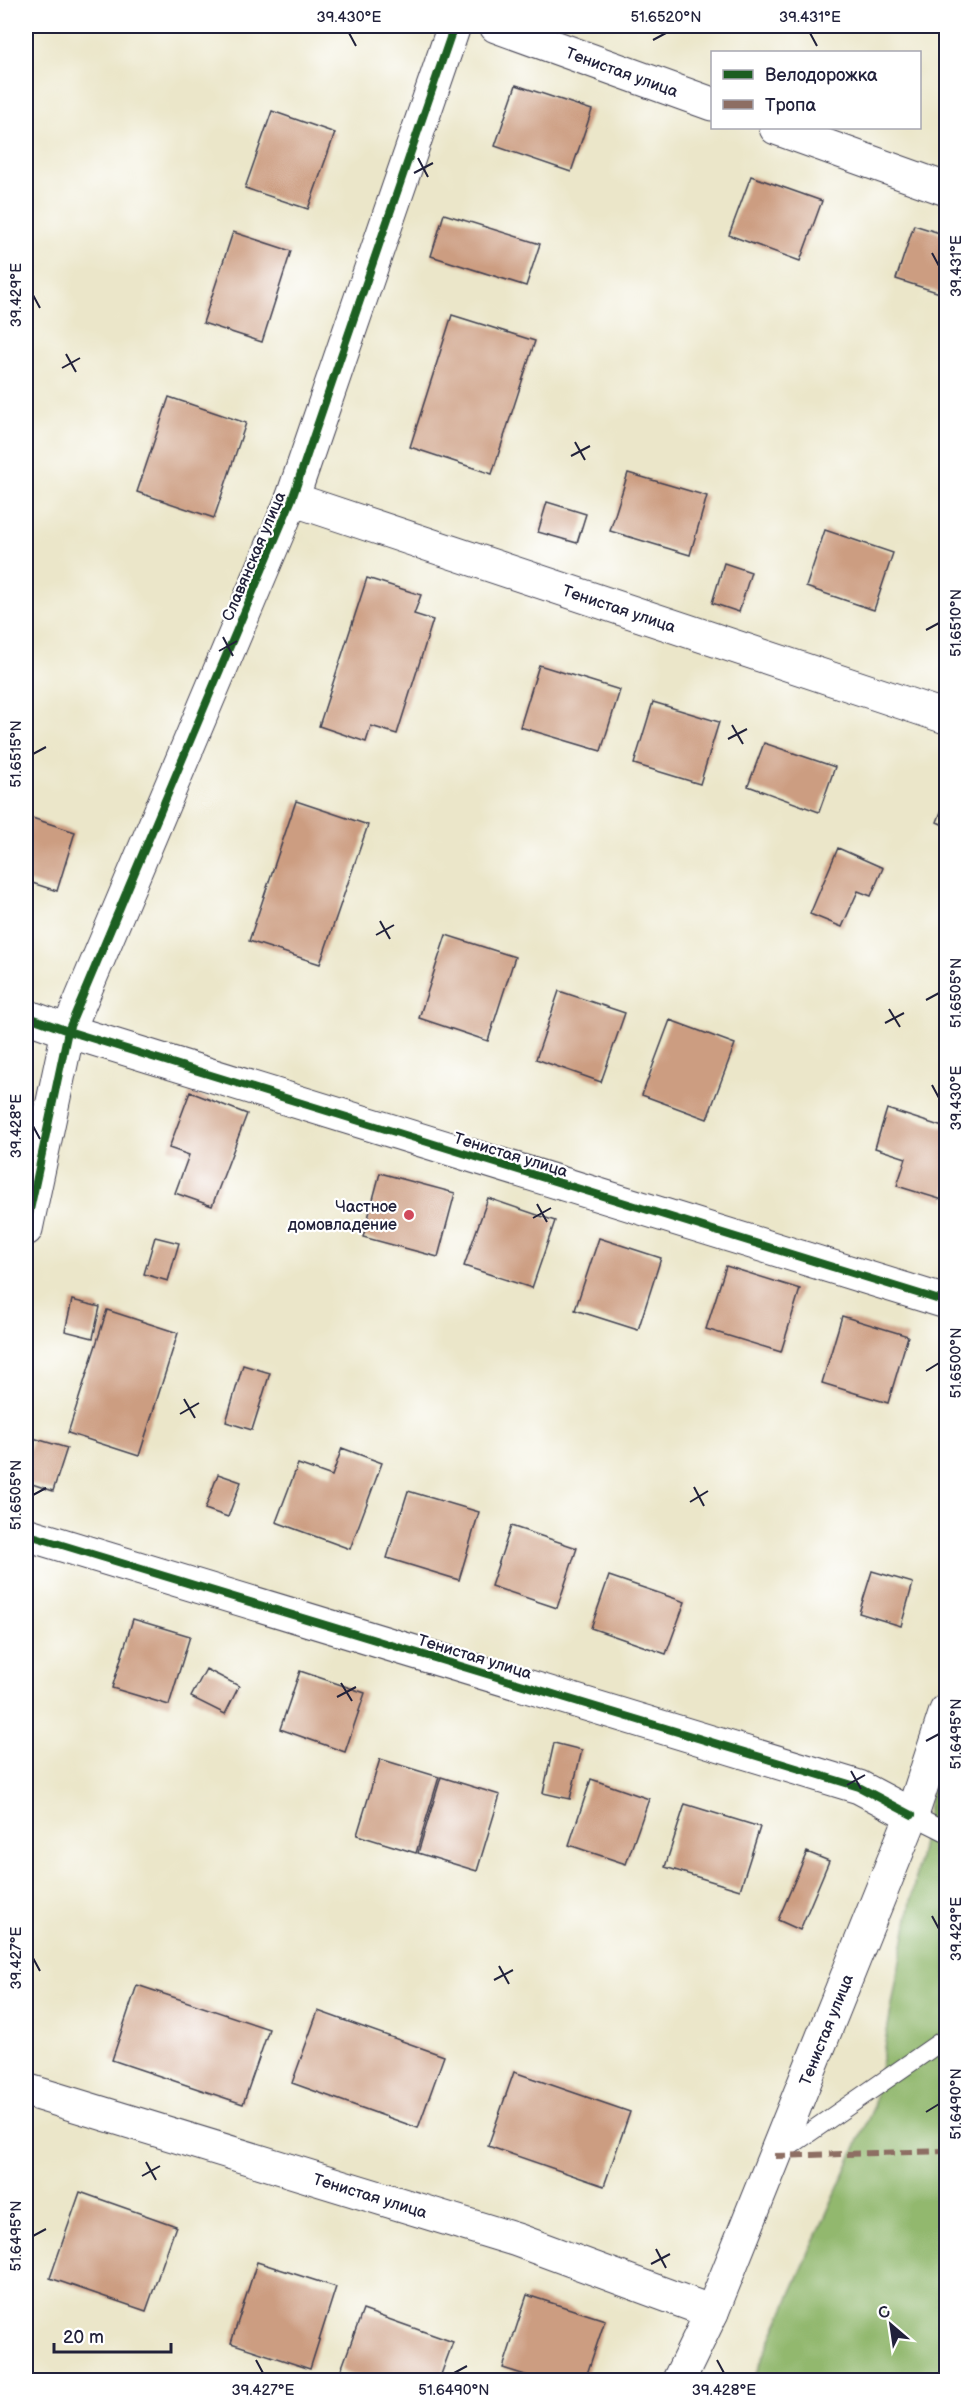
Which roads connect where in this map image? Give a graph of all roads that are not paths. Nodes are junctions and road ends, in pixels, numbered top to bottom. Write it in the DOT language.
graph roads {
  1 [pos="454,26"];
  2 [pos="496,26"];
  3 [pos="711,104"];
  4 [pos="779,129"];
  5 [pos="946,189"];
  6 [pos="292,499"];
  7 [pos="946,717"];
  8 [pos="26,1016"];
  9 [pos="68,1031"];
  10 [pos="26,1229"];
  11 [pos="946,1302"];
  12 [pos="26,1534"];
  13 [pos="946,1711"];
  14 [pos="912,1815"];
  15 [pos="946,1832"];
  16 [pos="946,2038"];
  17 [pos="26,2090"];
  18 [pos="776,2156"];
  19 [pos="712,2312"];
  20 [pos="679,2380"];
  1 -- 6 [label="street, Славянская улица"];
  2 -- 3 [label="street, Тенистая улица"];
  4 -- 5 [label="street"];
  6 -- 7 [label="street, Тенистая улица"];
  6 -- 9 [label="street, Славянская улица"];
  8 -- 9 [label="street, Тенистая улица"];
  9 -- 10 [label="street, Славянская улица"];
  9 -- 11 [label="street, Тенистая улица"];
  12 -- 14 [label="street, Тенистая улица"];
  13 -- 14 [label="street, Тенистая улица"];
  14 -- 15 [label="lane"];
  14 -- 18 [label="street, Тенистая улица"];
  16 -- 18 [label="lane"];
  17 -- 19 [label="street, Тенистая улица"];
  18 -- 19 [label="street, Тенистая улица"];
  19 -- 20 [label="street, Тенистая улица"];
}
